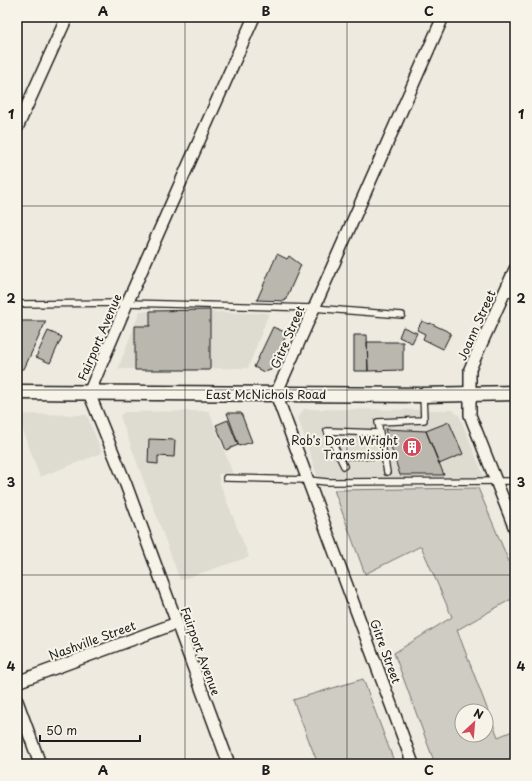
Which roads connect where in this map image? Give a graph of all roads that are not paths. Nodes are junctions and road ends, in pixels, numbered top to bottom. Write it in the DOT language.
graph roads {
  1 [pos="67,17"];
  2 [pos="254,17"];
  3 [pos="443,17"];
  4 [pos="17,128"];
  5 [pos="515,269"];
  6 [pos="510,293"];
  7 [pos="127,303"];
  8 [pos="17,304"];
  9 [pos="313,308"];
  10 [pos="402,315"];
  11 [pos="17,392"];
  12 [pos="90,392"];
  13 [pos="515,393"];
  14 [pos="276,394"];
  15 [pos="470,394"];
  16 [pos="423,395"];
  17 [pos="379,433"];
  18 [pos="339,456"];
  19 [pos="384,456"];
  20 [pos="344,466"];
  21 [pos="387,472"];
  22 [pos="226,478"];
  23 [pos="308,480"];
  24 [pos="496,481"];
  25 [pos="515,481"];
  26 [pos="515,529"];
  27 [pos="177,622"];
  28 [pos="17,682"];
  29 [pos="17,701"];
  30 [pos="40,764"];
  31 [pos="229,764"];
  32 [pos="413,764"];
  1 -- 4 [label="street"];
  2 -- 7 [label="street, Fairport Avenue"];
  3 -- 9 [label="street, Gitre Street"];
  5 -- 6 [label="street, Joann Street"];
  6 -- 15 [label="street, Joann Street"];
  7 -- 8 [label="lane"];
  7 -- 9 [label="lane"];
  7 -- 12 [label="street, Fairport Avenue"];
  9 -- 10 [label="lane"];
  9 -- 14 [label="street, Gitre Street"];
  11 -- 12 [label="street, East McNichols Road"];
  12 -- 14 [label="street, East McNichols Road"];
  12 -- 27 [label="street, Fairport Avenue"];
  13 -- 15 [label="street, East McNichols Road"];
  14 -- 16 [label="street, East McNichols Road"];
  14 -- 23 [label="street, Gitre Street"];
  15 -- 16 [label="street, East McNichols Road"];
  15 -- 24 [label="street, Joann Street"];
  16 -- 17 [label="lane"];
  17 -- 18 [label="lane"];
  17 -- 19 [label="lane"];
  18 -- 19 [label="lane"];
  18 -- 20 [label="lane"];
  19 -- 21 [label="lane"];
  22 -- 23 [label="lane"];
  23 -- 24 [label="lane"];
  23 -- 32 [label="street, Gitre Street"];
  24 -- 25 [label="lane"];
  24 -- 26 [label="street, Joann Street"];
  27 -- 28 [label="street, Nashville Street"];
  27 -- 31 [label="street, Fairport Avenue"];
  29 -- 30 [label="street"];
}
